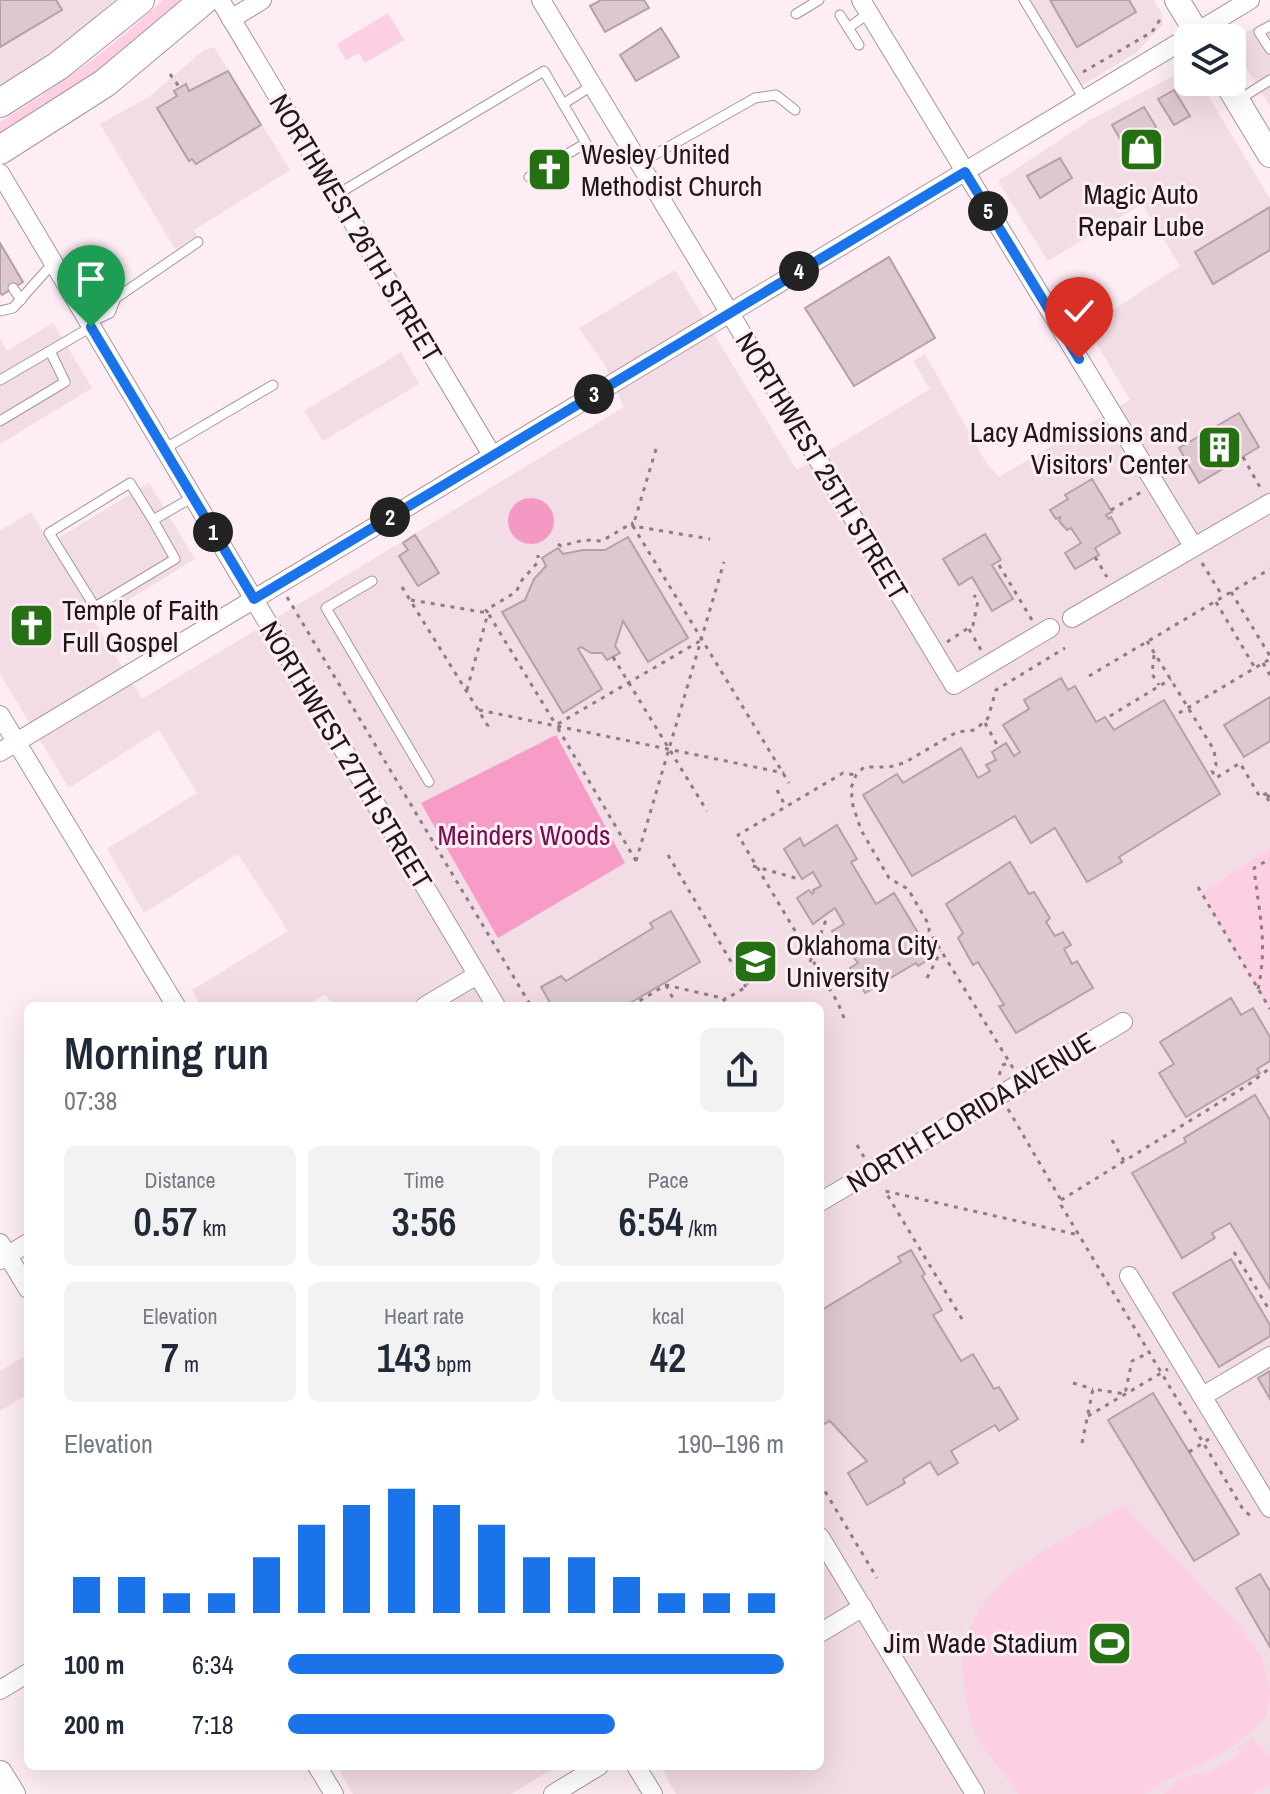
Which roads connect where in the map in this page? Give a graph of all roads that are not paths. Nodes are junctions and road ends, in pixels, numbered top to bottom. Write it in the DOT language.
graph roads {
  1 [pos="140,0"];
  2 [pos="204,0"];
  3 [pos="220,0"];
  4 [pos="262,0"];
  5 [pos="541,0"];
  6 [pos="819,0"];
  7 [pos="1024,0"];
  8 [pos="1250,0"];
  9 [pos="865,7"];
  10 [pos="1169,9"];
  11 [pos="796,14"];
  12 [pos="840,15"];
  13 [pos="231,19"];
  14 [pos="1186,24"];
  15 [pos="1214,24"];
  16 [pos="1270,26"];
  17 [pos="848,28"];
  18 [pos="859,45"];
  19 [pos="1174,48"];
  20 [pos="1270,49"];
  21 [pos="1270,80"];
  22 [pos="593,85"];
  23 [pos="1246,88"];
  24 [pos="1234,96"];
  25 [pos="1084,99"];
  26 [pos="0,103"];
  27 [pos="563,104"];
  28 [pos="795,110"];
  29 [pos="0,150"];
  30 [pos="1270,155"];
  31 [pos="640,163"];
  32 [pos="965,172"];
  33 [pos="0,173"];
  34 [pos="529,177"];
  35 [pos="336,195"];
  36 [pos="198,242"];
  37 [pos="53,263"];
  38 [pos="13,288"];
  39 [pos="21,300"];
  40 [pos="0,311"];
  41 [pos="729,312"];
  42 [pos="90,325"];
  43 [pos="50,351"];
  44 [pos="0,380"];
  45 [pos="273,385"];
  46 [pos="0,421"];
  47 [pos="164,449"];
  48 [pos="492,455"];
  49 [pos="193,497"];
  50 [pos="1266,498"];
  51 [pos="153,520"];
  52 [pos="1198,554"];
  53 [pos="372,581"];
  54 [pos="254,599"];
  55 [pos="1072,618"];
  56 [pos="1045,631"];
  57 [pos="0,715"];
  58 [pos="8,747"];
  59 [pos="429,782"];
  60 [pos="477,975"];
  61 [pos="173,1002"];
  62 [pos="432,1002"];
  63 [pos="494,1002"];
  64 [pos="1123,1022"];
  65 [pos="824,1200"];
  66 [pos="24,1245"];
  67 [pos="2,1253"];
  68 [pos="1129,1276"];
  69 [pos="24,1283"];
  70 [pos="1270,1356"];
  71 [pos="1203,1396"];
  72 [pos="1270,1508"];
  73 [pos="824,1544"];
  74 [pos="863,1607"];
  75 [pos="824,1631"];
  76 [pos="24,1675"];
  77 [pos="0,1690"];
  78 [pos="319,1770"];
  79 [pos="592,1770"];
  80 [pos="638,1770"];
  81 [pos="0,1773"];
  82 [pos="13,1794"];
  83 [pos="334,1794"];
  84 [pos="553,1794"];
  85 [pos="653,1794"];
  86 [pos="975,1794"];
  1 -- 26 [label="main road"];
  2 -- 29 [label="main road"];
  3 -- 13 [label="street, NORTHWEST 26TH STREET"];
  4 -- 13 [label="street"];
  5 -- 22 [label="street, NORTHWEST 25TH STREET"];
  6 -- 11 [label="lane"];
  7 -- 25 [label="lane"];
  8 -- 15 [label="street"];
  9 -- 17 [label="lane"];
  9 -- 32 [label="street"];
  10 -- 14 [label="main road"];
  12 -- 17 [label="lane"];
  13 -- 35 [label="street, NORTHWEST 26TH STREET"];
  16 -- 20 [label="lane"];
  17 -- 18 [label="lane"];
  19 -- 25 [label="street"];
  21 -- 23 [label="lane"];
  22 -- 27 [label="lane"];
  22 -- 31 [label="street, NORTHWEST 25TH STREET"];
  24 -- 30 [label="main road"];
  25 -- 32 [label="street"];
  27 -- 34 [label="lane"];
  27 -- 35 [label="lane"];
  28 -- 31 [label="lane"];
  31 -- 41 [label="street, NORTHWEST 25TH STREET"];
  32 -- 41 [label="street"];
  32 -- 52 [label="street"];
  33 -- 37 [label="street, NORTHWEST 27TH STREET"];
  35 -- 48 [label="street, NORTHWEST 26TH STREET"];
  36 -- 42 [label="lane"];
  37 -- 39 [label="lane"];
  37 -- 42 [label="street, NORTHWEST 27TH STREET"];
  38 -- 39 [label="lane"];
  39 -- 40 [label="lane"];
  41 -- 48 [label="street"];
  41 -- 56 [label="street, NORTHWEST 25TH STREET"];
  42 -- 43 [label="lane"];
  42 -- 47 [label="street, NORTHWEST 27TH STREET"];
  43 -- 44 [label="lane"];
  43 -- 46 [label="lane"];
  45 -- 47 [label="lane"];
  47 -- 49 [label="street, NORTHWEST 27TH STREET"];
  48 -- 54 [label="street"];
  49 -- 51 [label="lane"];
  49 -- 54 [label="street, NORTHWEST 27TH STREET"];
  50 -- 52 [label="street"];
  51 -- 51 [label="lane"];
  52 -- 55 [label="street"];
  53 -- 59 [label="lane"];
  54 -- 58 [label="street"];
  54 -- 60 [label="street, NORTHWEST 27TH STREET"];
  57 -- 58 [label="street"];
  58 -- 61 [label="street"];
  60 -- 62 [label="street"];
  60 -- 63 [label="street, NORTHWEST 27TH STREET"];
  64 -- 65 [label="street, NORTH FLORIDA AVENUE"];
  66 -- 67 [label="street"];
  67 -- 69 [label="street"];
  68 -- 71 [label="street"];
  70 -- 71 [label="street"];
  71 -- 72 [label="street"];
  73 -- 74 [label="street"];
  74 -- 75 [label="street"];
  74 -- 86 [label="street"];
  76 -- 77 [label="street"];
  78 -- 83 [label="street"];
  79 -- 84 [label="street"];
  80 -- 85 [label="street"];
  81 -- 82 [label="main road"];
}
